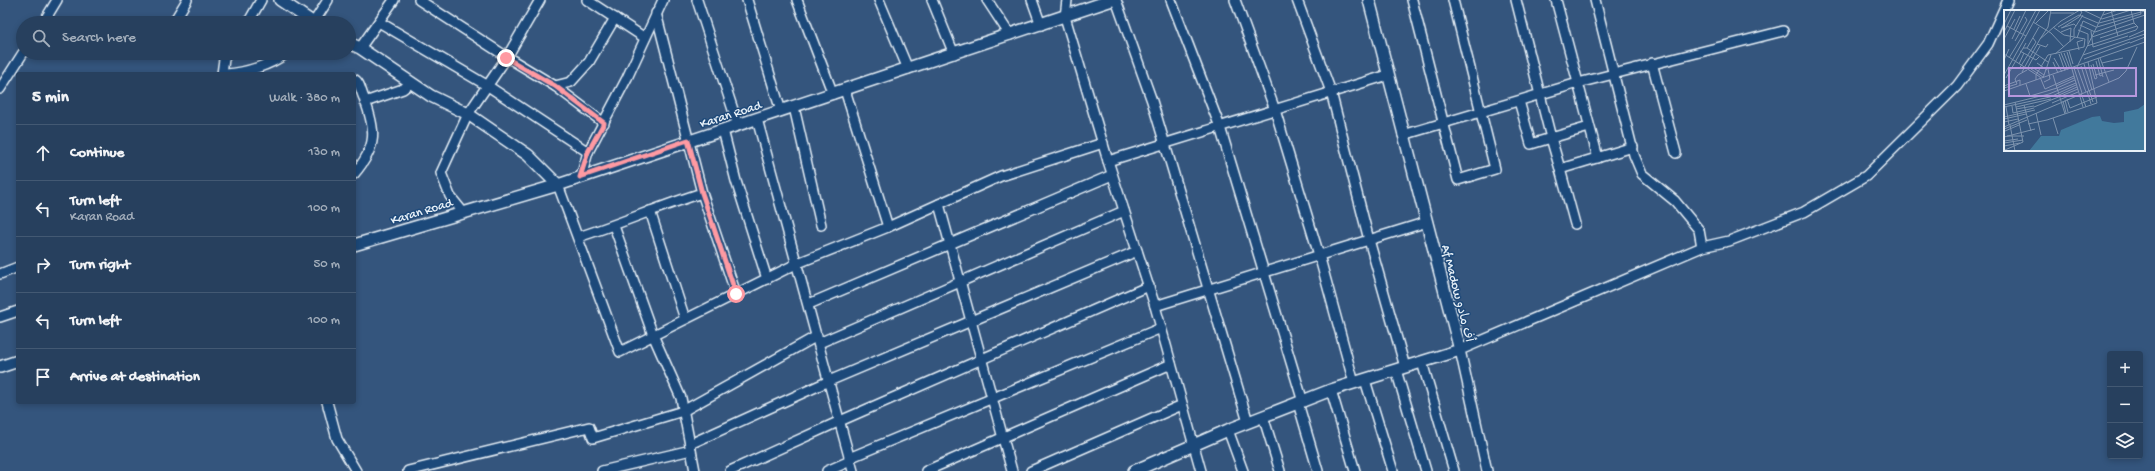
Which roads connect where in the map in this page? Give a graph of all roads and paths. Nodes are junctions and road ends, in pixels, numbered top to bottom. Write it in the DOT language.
graph roads {
  1 [pos="57,0"];
  2 [pos="187,0"];
  3 [pos="261,0"];
  4 [pos="280,0"];
  5 [pos="328,0"];
  6 [pos="394,0"];
  7 [pos="419,0"];
  8 [pos="540,0"];
  9 [pos="587,0"];
  10 [pos="663,0"];
  11 [pos="697,0"];
  12 [pos="747,0"];
  13 [pos="797,0"];
  14 [pos="879,0"];
  15 [pos="932,0"];
  16 [pos="987,0"];
  17 [pos="1032,0"];
  18 [pos="1067,0"];
  19 [pos="1112,0"];
  20 [pos="1116,0"];
  21 [pos="1172,0"];
  22 [pos="1235,0"];
  23 [pos="1297,0"];
  24 [pos="1369,0"];
  25 [pos="1412,0"];
  26 [pos="1453,0"];
  27 [pos="1516,0"];
  28 [pos="1556,0"];
  29 [pos="1595,0"];
  30 [pos="2008,0"];
  31 [pos="656,12"];
  32 [pos="47,16"];
  33 [pos="177,16"];
  34 [pos="252,16"];
  35 [pos="304,16"];
  36 [pos="318,16"];
  37 [pos="1065,17"];
  38 [pos="615,18"];
  39 [pos="379,22"];
  40 [pos="1041,25"];
  41 [pos="1783,31"];
  42 [pos="1010,35"];
  43 [pos="645,38"];
  44 [pos="356,46"];
  45 [pos="360,48"];
  46 [pos="954,54"];
  47 [pos="506,58"];
  48 [pos="19,60"];
  49 [pos="224,60"];
  50 [pos="276,60"];
  51 [pos="1652,63"];
  52 [pos="908,69"];
  53 [pos="222,72"];
  54 [pos="240,72"];
  55 [pos="1613,73"];
  56 [pos="1388,74"];
  57 [pos="356,80"];
  58 [pos="411,83"];
  59 [pos="1578,83"];
  60 [pos="488,86"];
  61 [pos="555,86"];
  62 [pos="0,89"];
  63 [pos="844,90"];
  64 [pos="1331,92"];
  65 [pos="833,94"];
  66 [pos="1540,94"];
  67 [pos="1519,101"];
  68 [pos="366,102"];
  69 [pos="794,106"];
  70 [pos="1275,110"];
  71 [pos="781,111"];
  72 [pos="1481,112"];
  73 [pos="468,114"];
  74 [pos="758,119"];
  75 [pos="604,123"];
  76 [pos="1444,123"];
  77 [pos="738,125"];
  78 [pos="1220,127"];
  79 [pos="1589,127"];
  80 [pos="723,130"];
  81 [pos="1403,135"];
  82 [pos="1551,138"];
  83 [pos="688,140"];
  84 [pos="1103,143"];
  85 [pos="1164,144"];
  86 [pos="1633,147"];
  87 [pos="588,152"];
  88 [pos="1676,153"];
  89 [pos="1598,158"];
  90 [pos="1108,161"];
  91 [pos="1560,169"];
  92 [pos="356,171"];
  93 [pos="1112,174"];
  94 [pos="580,177"];
  95 [pos="558,185"];
  96 [pos="702,193"];
  97 [pos="939,204"];
  98 [pos="650,211"];
  99 [pos="1124,211"];
  100 [pos="463,212"];
  101 [pos="1426,222"];
  102 [pos="1575,224"];
  103 [pos="822,225"];
  104 [pos="614,226"];
  105 [pos="888,227"];
  106 [pos="578,237"];
  107 [pos="1369,240"];
  108 [pos="356,244"];
  109 [pos="950,244"];
  110 [pos="1702,247"];
  111 [pos="1137,251"];
  112 [pos="1319,256"];
  113 [pos="798,263"];
  114 [pos="16,268"];
  115 [pos="1264,272"];
  116 [pos="0,274"];
  117 [pos="767,279"];
  118 [pos="960,282"];
  119 [pos="1149,286"];
  120 [pos="1208,290"];
  121 [pos="736,294"];
  122 [pos="809,304"];
  123 [pos="1155,306"];
  124 [pos="16,311"];
  125 [pos="0,317"];
  126 [pos="686,319"];
  127 [pos="971,321"];
  128 [pos="1161,328"];
  129 [pos="653,335"];
  130 [pos="818,340"];
  131 [pos="1460,350"];
  132 [pos="981,359"];
  133 [pos="16,362"];
  134 [pos="1422,362"];
  135 [pos="1171,364"];
  136 [pos="0,367"];
  137 [pos="1400,369"];
  138 [pos="1365,380"];
  139 [pos="829,381"];
  140 [pos="1354,383"];
  141 [pos="1331,390"];
  142 [pos="992,398"];
  143 [pos="1300,403"];
  144 [pos="328,404"];
  145 [pos="1182,405"];
  146 [pos="684,411"];
  147 [pos="1263,416"];
  148 [pos="840,421"];
  149 [pos="1248,422"];
  150 [pos="1228,430"];
  151 [pos="1003,437"];
  152 [pos="1193,445"];
  153 [pos="690,447"];
  154 [pos="850,459"];
  155 [pos="356,471"];
  156 [pos="408,471"];
  157 [pos="602,471"];
  158 [pos="695,471"];
  159 [pos="730,471"];
  160 [pos="827,471"];
  161 [pos="853,471"];
  162 [pos="926,471"];
  163 [pos="1012,471"];
  164 [pos="1031,471"];
  165 [pos="1134,471"];
  166 [pos="1201,471"];
  167 [pos="1243,471"];
  168 [pos="1280,471"];
  169 [pos="1318,471"];
  170 [pos="1355,471"];
  171 [pos="1392,471"];
  172 [pos="1426,471"];
  173 [pos="1454,471"];
  174 [pos="1487,471"];
  1 -- 32 [label="street"];
  2 -- 33 [label="street"];
  3 -- 34 [label="street"];
  4 -- 35 [label="street"];
  5 -- 36 [label="street"];
  6 -- 39 [label="street"];
  7 -- 47 [label="street"];
  8 -- 47 [label="street"];
  9 -- 38 [label="street"];
  10 -- 31 [label="street"];
  11 -- 77 [label="street"];
  12 -- 71 [label="street"];
  13 -- 65 [label="street"];
  14 -- 52 [label="street"];
  15 -- 46 [label="street"];
  16 -- 42 [label="street"];
  17 -- 40 [label="street"];
  18 -- 37 [label="street"];
  19 -- 37 [label="street, Karan Road"];
  20 -- 85 [label="street"];
  21 -- 78 [label="street"];
  22 -- 70 [label="street"];
  23 -- 64 [label="street"];
  24 -- 56 [label="street, Af Madow أف مادو"];
  25 -- 76 [label="street"];
  26 -- 72 [label="street"];
  27 -- 66 [label="street"];
  28 -- 59 [label="street"];
  29 -- 55 [label="street"];
  30 -- 110 [label="street"];
  31 -- 43 [label="street"];
  31 -- 83 [label="street"];
  37 -- 40 [label="street, Karan Road"];
  37 -- 84 [label="street"];
  38 -- 43 [label="street"];
  38 -- 61 [label="street"];
  39 -- 45 [label="street"];
  39 -- 60 [label="street"];
  40 -- 42 [label="street, Karan Road"];
  41 -- 51 [label="street"];
  42 -- 46 [label="street, Karan Road"];
  43 -- 75 [label="street"];
  44 -- 45 [label="street"];
  45 -- 58 [label="street"];
  46 -- 52 [label="street, Karan Road"];
  47 -- 60 [label="street"];
  47 -- 61 [label="street"];
  48 -- 62 [label="street"];
  49 -- 53 [label="street"];
  50 -- 54 [label="street"];
  51 -- 55 [label="street"];
  51 -- 88 [label="street"];
  52 -- 63 [label="street, Karan Road"];
  55 -- 59 [label="street"];
  55 -- 86 [label="street"];
  56 -- 64 [label="street"];
  56 -- 81 [label="street, Af Madow أف مادو"];
  57 -- 68 [label="street"];
  58 -- 68 [label="street"];
  58 -- 73 [label="street"];
  59 -- 66 [label="street"];
  59 -- 79 [label="street"];
  60 -- 73 [label="street"];
  60 -- 87 [label="street"];
  61 -- 75 [label="street"];
  63 -- 65 [label="street, Karan Road"];
  63 -- 105 [label="street"];
  64 -- 70 [label="street"];
  64 -- 107 [label="street"];
  65 -- 69 [label="street, Karan Road"];
  66 -- 67 [label="street"];
  66 -- 82 [label="street"];
  67 -- 72 [label="street"];
  67 -- 82 [label="street"];
  68 -- 92 [label="street"];
  69 -- 71 [label="street, Karan Road"];
  69 -- 103 [label="street"];
  70 -- 78 [label="street"];
  70 -- 112 [label="street"];
  71 -- 74 [label="street, Karan Road"];
  72 -- 76 [label="street"];
  72 -- 76 [label="street"];
  73 -- 95 [label="street"];
  73 -- 100 [label="street"];
  74 -- 77 [label="street, Karan Road"];
  74 -- 113 [label="street"];
  75 -- 87 [label="street"];
  76 -- 81 [label="street"];
  77 -- 80 [label="street, Karan Road"];
  78 -- 85 [label="street"];
  78 -- 115 [label="street"];
  79 -- 82 [label="street"];
  79 -- 89 [label="street"];
  80 -- 83 [label="street, Karan Road"];
  80 -- 117 [label="street"];
  81 -- 101 [label="street, Af Madow أف مادو"];
  82 -- 91 [label="street"];
  83 -- 94 [label="street, Karan Road"];
  83 -- 96 [label="street"];
  84 -- 90 [label="street"];
  84 -- 97 [label="street"];
  85 -- 90 [label="street"];
  85 -- 120 [label="street"];
  86 -- 89 [label="street"];
  86 -- 110 [label="street"];
  87 -- 94 [label="street"];
  89 -- 91 [label="street"];
  90 -- 93 [label="street"];
  91 -- 102 [label="street"];
  93 -- 99 [label="street"];
  93 -- 109 [label="street"];
  94 -- 95 [label="street, Karan Road"];
  95 -- 100 [label="street, Karan Road"];
  95 -- 106 [label="street"];
  96 -- 98 [label="street"];
  96 -- 121 [label="street"];
  97 -- 105 [label="street"];
  97 -- 109 [label="street"];
  98 -- 104 [label="street"];
  98 -- 126 [label="street"];
  99 -- 111 [label="street"];
  99 -- 118 [label="street"];
  100 -- 108 [label="street, Karan Road"];
  101 -- 107 [label="street"];
  101 -- 131 [label="street, Af Madow أف مادو"];
  104 -- 106 [label="street"];
  104 -- 129 [label="street"];
  105 -- 113 [label="street"];
  106 -- 129 [label="street"];
  107 -- 112 [label="street"];
  107 -- 137 [label="street"];
  109 -- 118 [label="street"];
  109 -- 122 [label="street"];
  110 -- 131 [label="street"];
  111 -- 119 [label="street"];
  111 -- 127 [label="street"];
  112 -- 115 [label="street"];
  112 -- 140 [label="street"];
  113 -- 117 [label="street"];
  113 -- 122 [label="street"];
  114 -- 116 [label="street"];
  115 -- 120 [label="street"];
  115 -- 143 [label="street"];
  117 -- 121 [label="street"];
  118 -- 127 [label="street"];
  118 -- 130 [label="street"];
  119 -- 123 [label="street"];
  119 -- 132 [label="street"];
  120 -- 123 [label="street"];
  120 -- 149 [label="street"];
  121 -- 126 [label="street"];
  122 -- 130 [label="street"];
  123 -- 128 [label="street"];
  124 -- 125 [label="street"];
  126 -- 129 [label="street"];
  127 -- 132 [label="street"];
  127 -- 139 [label="street"];
  128 -- 135 [label="street"];
  128 -- 142 [label="street"];
  129 -- 146 [label="street"];
  130 -- 139 [label="street"];
  130 -- 146 [label="street"];
  131 -- 134 [label="street, Af Madow أف مادو"];
  131 -- 174 [label="street"];
  132 -- 142 [label="street"];
  132 -- 148 [label="street"];
  133 -- 136 [label="street"];
  134 -- 137 [label="street, Af Madow أف مادو"];
  134 -- 173 [label="street"];
  135 -- 145 [label="street"];
  135 -- 151 [label="street"];
  137 -- 138 [label="street, Af Madow أف مادو"];
  137 -- 172 [label="street"];
  138 -- 140 [label="street, Af Madow أف مادو"];
  138 -- 171 [label="street"];
  139 -- 148 [label="street"];
  139 -- 153 [label="street"];
  140 -- 141 [label="street, Af Madow أف مادو"];
  141 -- 143 [label="street, Af Madow أف مادو"];
  141 -- 170 [label="street"];
  142 -- 151 [label="street"];
  142 -- 154 [label="street"];
  143 -- 147 [label="street, Af Madow أف مادو"];
  143 -- 169 [label="street"];
  144 -- 155 [label="street"];
  145 -- 152 [label="street"];
  145 -- 164 [label="street"];
  146 -- 153 [label="street"];
  146 -- 156 [label="street"];
  147 -- 149 [label="street, Af Madow أف مادو"];
  147 -- 168 [label="street"];
  148 -- 154 [label="street"];
  148 -- 159 [label="street"];
  149 -- 150 [label="street, Af Madow أف مادو"];
  150 -- 152 [label="street, Af Madow أف مادو"];
  150 -- 167 [label="street"];
  151 -- 162 [label="street"];
  151 -- 163 [label="street"];
  152 -- 165 [label="street, Af Madow أف مادو"];
  152 -- 166 [label="street"];
  153 -- 157 [label="street"];
  153 -- 158 [label="street"];
  154 -- 160 [label="street"];
  154 -- 161 [label="street"];
}
